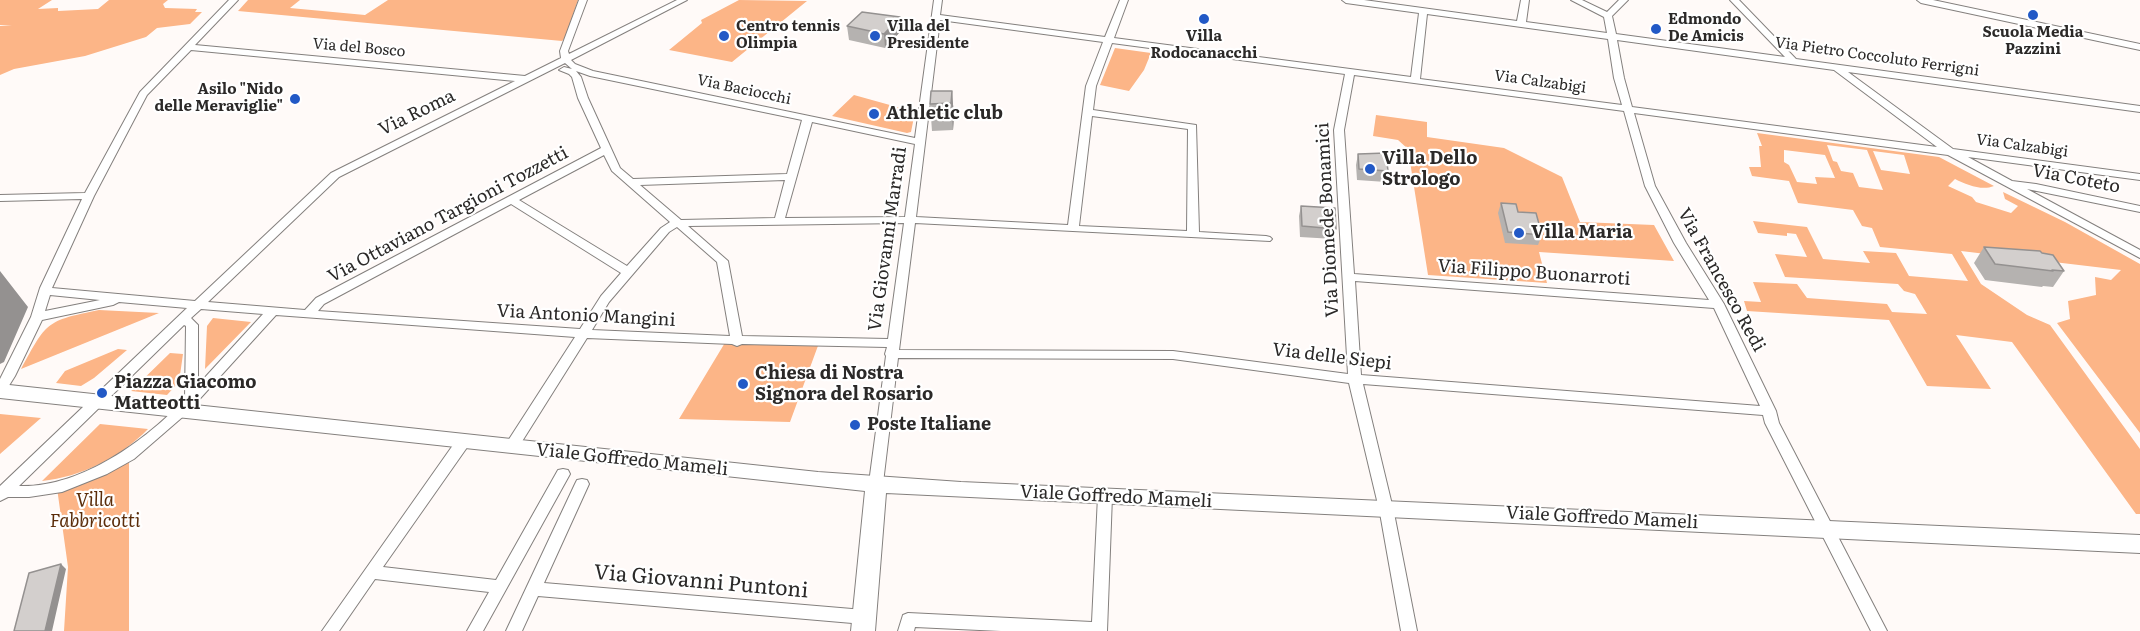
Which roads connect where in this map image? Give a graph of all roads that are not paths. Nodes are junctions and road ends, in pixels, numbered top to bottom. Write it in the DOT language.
graph roads {
  1 [pos="234,0"];
  2 [pos="583,0"];
  3 [pos="682,0"];
  4 [pos="938,0"];
  5 [pos="1124,0"];
  6 [pos="1346,0"];
  7 [pos="1525,0"];
  8 [pos="1575,0"];
  9 [pos="1624,0"];
  10 [pos="1734,0"];
  11 [pos="1922,0"];
  12 [pos="1423,11"];
  13 [pos="1608,16"];
  14 [pos="935,17"];
  15 [pos="1521,24"];
  16 [pos="1610,36"];
  17 [pos="1108,40"];
  18 [pos="566,46"];
  19 [pos="591,46"];
  20 [pos="188,47"];
  21 [pos="2140,47"];
  22 [pos="566,59"];
  23 [pos="1792,60"];
  24 [pos="1834,66"];
  25 [pos="546,69"];
  26 [pos="1350,72"];
  27 [pos="590,73"];
  28 [pos="527,79"];
  29 [pos="577,81"];
  30 [pos="1415,81"];
  31 [pos="1628,109"];
  32 [pos="2140,109"];
  33 [pos="1087,112"];
  34 [pos="808,118"];
  35 [pos="920,142"];
  36 [pos="607,149"];
  37 [pos="1949,151"];
  38 [pos="791,177"];
  39 [pos="2140,177"];
  40 [pos="629,182"];
  41 [pos="2006,184"];
  42 [pos="89,196"];
  43 [pos="0,198"];
  44 [pos="511,200"];
  45 [pos="2140,209"];
  46 [pos="911,220"];
  47 [pos="779,222"];
  48 [pos="676,223"];
  49 [pos="1073,228"];
  50 [pos="1193,234"];
  51 [pos="1266,239"];
  52 [pos="2140,255"];
  53 [pos="628,272"];
  54 [pos="1347,277"];
  55 [pos="45,291"];
  56 [pos="126,299"];
  57 [pos="1718,304"];
  58 [pos="199,305"];
  59 [pos="275,312"];
  60 [pos="308,314"];
  61 [pos="37,317"];
  62 [pos="184,319"];
  63 [pos="584,335"];
  64 [pos="737,342"];
  65 [pos="892,349"];
  66 [pos="1355,379"];
  67 [pos="0,390"];
  68 [pos="97,400"];
  69 [pos="186,405"];
  70 [pos="1769,411"];
  71 [pos="463,442"];
  72 [pos="511,447"];
  73 [pos="563,474"];
  74 [pos="876,483"];
  75 [pos="582,484"];
  76 [pos="1,493"];
  77 [pos="1105,496"];
  78 [pos="1386,508"];
  79 [pos="1825,528"];
  80 [pos="2140,544"];
  81 [pos="371,572"];
  82 [pos="499,587"];
  83 [pos="535,589"];
  84 [pos="863,624"];
  85 [pos="1099,630"];
  86 [pos="330,631"];
  87 [pos="475,631"];
  88 [pos="514,631"];
  89 [pos="906,631"];
  90 [pos="1409,631"];
  91 [pos="1879,631"];
  1 -- 20 [label="street"];
  2 -- 18 [label="street"];
  3 -- 19 [label="street, Via Roma"];
  4 -- 14 [label="street, Via Giovanni Marradi"];
  5 -- 17 [label="street"];
  6 -- 12 [label="street, Via Pietro Coccoluto Ferrigni"];
  7 -- 15 [label="street"];
  8 -- 13 [label="street"];
  9 -- 13 [label="street"];
  10 -- 23 [label="street"];
  11 -- 21 [label="street"];
  12 -- 15 [label="street, Via Pietro Coccoluto Ferrigni"];
  12 -- 30 [label="street"];
  13 -- 16 [label="street, Via Francesco Redi"];
  14 -- 17 [label="street, Via Calzabigi"];
  14 -- 35 [label="street, Via Giovanni Marradi"];
  15 -- 16 [label="street, Via Pietro Coccoluto Ferrigni"];
  16 -- 23 [label="street, Via Pietro Coccoluto Ferrigni"];
  16 -- 31 [label="street, Via Francesco Redi"];
  17 -- 26 [label="street, Via Calzabigi"];
  17 -- 33 [label="street"];
  18 -- 19 [label="street"];
  18 -- 22 [label="street"];
  19 -- 22 [label="street, Via Roma"];
  20 -- 28 [label="street, Via del Bosco"];
  20 -- 42 [label="street"];
  22 -- 25 [label="street, Via Roma"];
  22 -- 27 [label="street, Via Baciocchi"];
  23 -- 24 [label="street, Via Pietro Coccoluto Ferrigni"];
  24 -- 32 [label="street, Via Pietro Coccoluto Ferrigni"];
  24 -- 37 [label="street"];
  25 -- 28 [label="street, Via Roma"];
  25 -- 29 [label="street"];
  26 -- 30 [label="street, Via Calzabigi"];
  26 -- 54 [label="street, Via Diomede Bonamici"];
  27 -- 29 [label="street"];
  27 -- 34 [label="street, Via Baciocchi"];
  28 -- 58 [label="street, Via Roma"];
  29 -- 36 [label="street"];
  30 -- 31 [label="street, Via Calzabigi"];
  31 -- 37 [label="street, Via Calzabigi"];
  31 -- 57 [label="street, Via Francesco Redi"];
  33 -- 49 [label="street"];
  33 -- 50 [label="street"];
  34 -- 35 [label="street, Via Baciocchi"];
  34 -- 38 [label="street"];
  35 -- 46 [label="street, Via Giovanni Marradi"];
  36 -- 40 [label="street"];
  36 -- 44 [label="street, Via Ottaviano Targioni Tozzetti"];
  37 -- 39 [label="street, Via Calzabigi"];
  37 -- 41 [label="street"];
  38 -- 40 [label="street"];
  38 -- 47 [label="street"];
  40 -- 48 [label="street"];
  41 -- 45 [label="street, Via Coteto"];
  41 -- 52 [label="street"];
  42 -- 43 [label="street"];
  42 -- 55 [label="street"];
  44 -- 53 [label="street"];
  44 -- 60 [label="street, Via Ottaviano Targioni Tozzetti"];
  46 -- 47 [label="street"];
  46 -- 49 [label="street"];
  46 -- 65 [label="street, Via Giovanni Marradi"];
  47 -- 48 [label="street"];
  48 -- 53 [label="street"];
  48 -- 64 [label="street"];
  49 -- 50 [label="street"];
  50 -- 51 [label="street"];
  53 -- 63 [label="street"];
  54 -- 57 [label="street, Via Filippo Buonarroti"];
  54 -- 66 [label="street, Via Diomede Bonamici"];
  55 -- 56 [label="street"];
  55 -- 61 [label="street"];
  56 -- 58 [label="street"];
  56 -- 61 [label="street"];
  57 -- 70 [label="street, Via Francesco Redi"];
  58 -- 59 [label="street"];
  58 -- 62 [label="street"];
  59 -- 60 [label="street, Via Antonio Mangini"];
  59 -- 69 [label="street"];
  60 -- 63 [label="street, Via Antonio Mangini"];
  61 -- 67 [label="street"];
  62 -- 68 [label="street"];
  62 -- 69 [label="street"];
  63 -- 64 [label="street, Via Antonio Mangini"];
  63 -- 72 [label="street"];
  64 -- 65 [label="street, Via Antonio Mangini"];
  65 -- 66 [label="street, Via delle Siepi"];
  65 -- 74 [label="street, Via Giovanni Marradi"];
  66 -- 70 [label="street, Via delle Siepi"];
  66 -- 78 [label="street, Via Diomede Bonamici"];
  67 -- 68 [label="street, Viale Goffredo Mameli"];
  68 -- 69 [label="street, Viale Goffredo Mameli"];
  68 -- 76 [label="street"];
  69 -- 71 [label="street, Viale Goffredo Mameli"];
  69 -- 76 [label="street"];
  70 -- 79 [label="street, Via Francesco Redi"];
  71 -- 72 [label="street, Viale Goffredo Mameli"];
  71 -- 81 [label="street"];
  72 -- 74 [label="street, Viale Goffredo Mameli"];
  73 -- 82 [label="street"];
  74 -- 77 [label="street, Viale Goffredo Mameli"];
  74 -- 84 [label="street"];
  75 -- 83 [label="street"];
  77 -- 78 [label="street, Viale Goffredo Mameli"];
  77 -- 85 [label="street"];
  78 -- 79 [label="street, Viale Goffredo Mameli"];
  78 -- 90 [label="street, Via Diomede Bonamici"];
  79 -- 80 [label="street, Viale Goffredo Mameli"];
  79 -- 91 [label="street, Via Francesco Redi"];
  81 -- 82 [label="street"];
  81 -- 86 [label="street"];
  82 -- 87 [label="street"];
  83 -- 84 [label="street, Via Giovanni Puntoni"];
  83 -- 88 [label="street"];
  85 -- 89 [label="street"];
}
